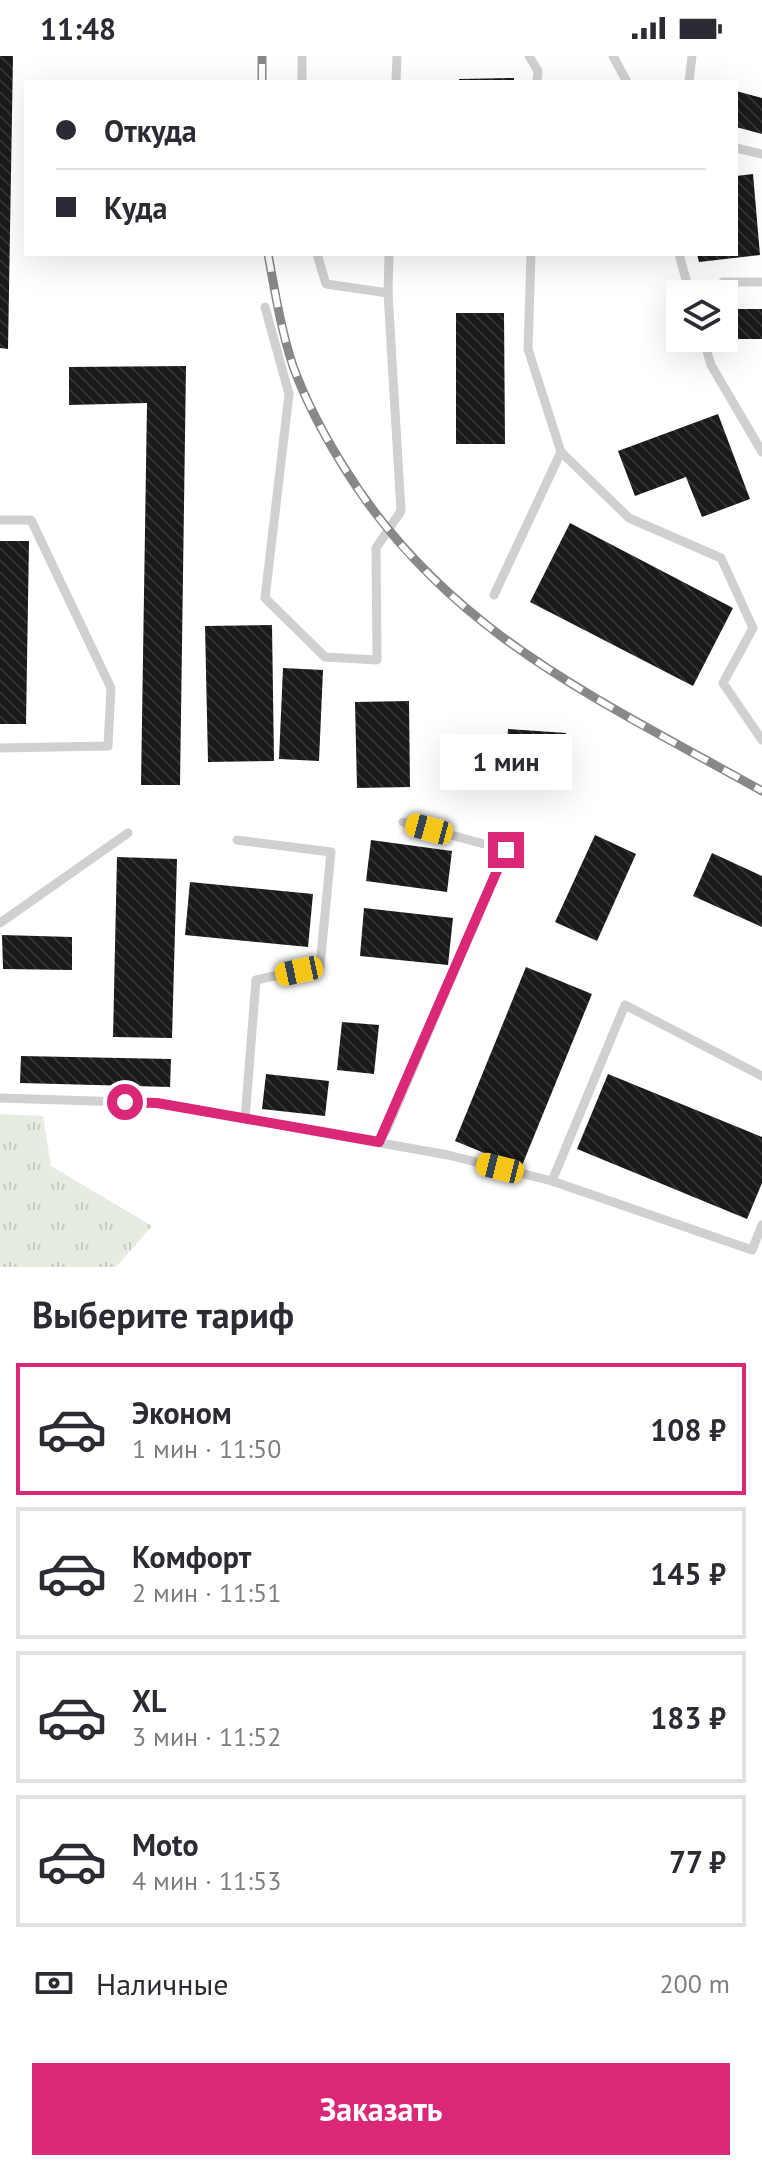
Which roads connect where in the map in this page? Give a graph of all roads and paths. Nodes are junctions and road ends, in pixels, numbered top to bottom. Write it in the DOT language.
graph roads {
  1 [pos="302,56"];
  2 [pos="397,56"];
  3 [pos="529,56"];
  4 [pos="613,56"];
  5 [pos="692,56"];
  6 [pos="302,80"];
  7 [pos="396,80"];
  8 [pos="537,80"];
  9 [pos="626,80"];
  10 [pos="689,80"];
  11 [pos="738,148"];
  12 [pos="762,154"];
  13 [pos="318,256"];
  14 [pos="389,256"];
  15 [pos="531,256"];
  16 [pos="680,256"];
  17 [pos="686,280"];
  18 [pos="738,282"];
  19 [pos="762,282"];
  20 [pos="388,293"];
  21 [pos="265,307"];
  22 [pos="707,352"];
  23 [pos="561,452"];
  24 [pos="762,452"];
  25 [pos="0,520"];
  26 [pos="494,595"];
  27 [pos="762,740"];
  28 [pos="0,748"];
  29 [pos="403,822"];
  30 [pos="128,833"];
  31 [pos="237,840"];
  32 [pos="0,923"];
  33 [pos="762,1076"];
  34 [pos="0,1098"];
  35 [pos="245,1119"];
  36 [pos="379,1142"];
  37 [pos="552,1181"];
  38 [pos="762,1225"];
  1 -- 6 [label="lane"];
  2 -- 7 [label="lane"];
  3 -- 8 [label="lane"];
  4 -- 9 [label="lane"];
  5 -- 10 [label="lane"];
  11 -- 12 [label="lane"];
  13 -- 20 [label="lane"];
  14 -- 20 [label="lane"];
  15 -- 23 [label="lane"];
  16 -- 17 [label="lane"];
  18 -- 19 [label="lane"];
  20 -- 21 [label="lane"];
  22 -- 24 [label="lane"];
  23 -- 26 [label="lane"];
  23 -- 27 [label="lane"];
  25 -- 28 [label="lane"];
  29 -- 36 [label="lane"];
  30 -- 32 [label="lane"];
  31 -- 35 [label="lane"];
  33 -- 37 [label="lane"];
  34 -- 35 [label="lane"];
  35 -- 36 [label="lane"];
  36 -- 37 [label="lane"];
  37 -- 38 [label="lane"];
}
